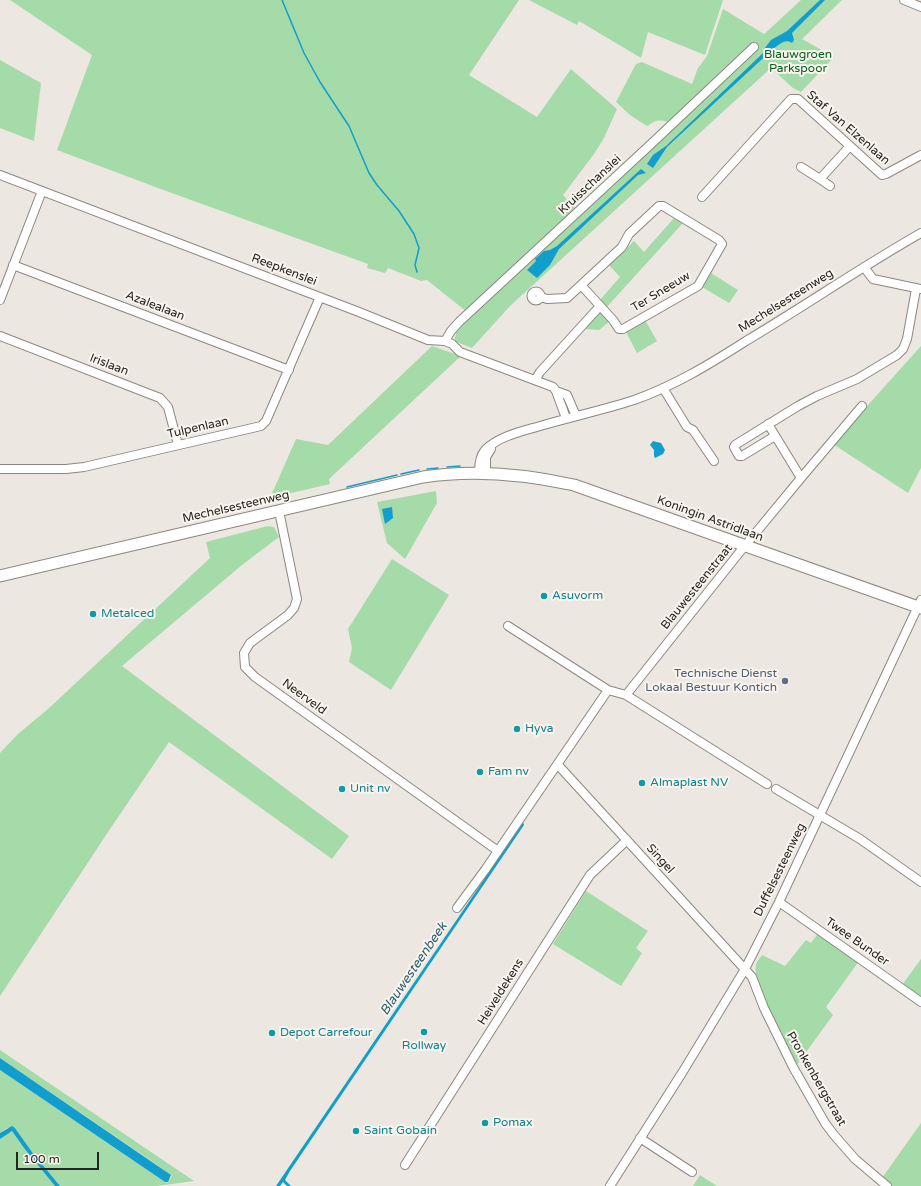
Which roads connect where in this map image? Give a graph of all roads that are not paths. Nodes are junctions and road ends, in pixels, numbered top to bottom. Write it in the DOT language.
graph roads {
  1 [pos="904,0"];
  2 [pos="921,7"];
  3 [pos="754,47"];
  4 [pos="850,146"];
  5 [pos="921,155"];
  6 [pos="801,167"];
  7 [pos="0,175"];
  8 [pos="820,179"];
  9 [pos="830,186"];
  10 [pos="42,191"];
  11 [pos="702,197"];
  12 [pos="921,233"];
  13 [pos="13,265"];
  14 [pos="864,267"];
  15 [pos="581,286"];
  16 [pos="919,289"];
  17 [pos="320,297"];
  18 [pos="541,297"];
  19 [pos="0,300"];
  20 [pos="600,306"];
  21 [pos="0,336"];
  22 [pos="445,341"];
  23 [pos="288,370"];
  24 [pos="535,380"];
  25 [pos="663,388"];
  26 [pos="556,391"];
  27 [pos="862,406"];
  28 [pos="576,416"];
  29 [pos="566,418"];
  30 [pos="768,424"];
  31 [pos="774,436"];
  32 [pos="178,445"];
  33 [pos="714,461"];
  34 [pos="0,469"];
  35 [pos="482,472"];
  36 [pos="801,478"];
  37 [pos="279,511"];
  38 [pos="746,545"];
  39 [pos="0,576"];
  40 [pos="920,605"];
  41 [pos="508,626"];
  42 [pos="608,690"];
  43 [pos="626,694"];
  44 [pos="558,765"];
  45 [pos="768,784"];
  46 [pos="776,789"];
  47 [pos="820,815"];
  48 [pos="627,840"];
  49 [pos="498,851"];
  50 [pos="921,882"];
  51 [pos="779,902"];
  52 [pos="457,908"];
  53 [pos="745,969"];
  54 [pos="921,1002"];
  55 [pos="640,1138"];
  56 [pos="405,1165"];
  57 [pos="692,1172"];
  58 [pos="610,1186"];
  59 [pos="887,1186"];
  1 -- 2 [label="street"];
  3 -- 22 [label="street, Kruisschanslei"];
  4 -- 5 [label="street, Staf Van Elzenlaan"];
  4 -- 8 [label="street"];
  4 -- 11 [label="street, Staf Van Elzenlaan"];
  6 -- 8 [label="street"];
  7 -- 10 [label="street, Reepkenslei"];
  8 -- 9 [label="street"];
  10 -- 13 [label="street"];
  10 -- 17 [label="street, Reepkenslei"];
  12 -- 14 [label="street, Mechelsesteenweg"];
  13 -- 19 [label="street"];
  13 -- 23 [label="street, Azalealaan"];
  14 -- 16 [label="street"];
  14 -- 25 [label="street, Mechelsesteenweg"];
  15 -- 18 [label="street"];
  15 -- 20 [label="street, Ter Sneeuw"];
  15 -- 20 [label="street, Ter Sneeuw"];
  16 -- 30 [label="street"];
  17 -- 22 [label="street, Reepkenslei"];
  17 -- 23 [label="street, Tulpenlaan"];
  20 -- 24 [label="street"];
  21 -- 32 [label="street, Irislaan"];
  22 -- 24 [label="street, Reepkenslei"];
  23 -- 32 [label="street, Tulpenlaan"];
  24 -- 26 [label="street, Reepkenslei"];
  25 -- 28 [label="street, Mechelsesteenweg"];
  25 -- 33 [label="street"];
  26 -- 28 [label="street, Reepkenslei"];
  26 -- 29 [label="street"];
  27 -- 36 [label="street, Blauwesteenstraat"];
  28 -- 29 [label="street, Mechelsesteenweg"];
  29 -- 35 [label="street, Mechelsesteenweg"];
  30 -- 31 [label="street"];
  30 -- 31 [label="street"];
  31 -- 36 [label="street"];
  32 -- 34 [label="street, Tulpenlaan"];
  35 -- 37 [label="main road, Mechelsesteenweg"];
  35 -- 38 [label="main road, Koningin Astridlaan"];
  36 -- 38 [label="street, Blauwesteenstraat"];
  37 -- 39 [label="main road, Mechelsesteenweg"];
  37 -- 49 [label="street, Neerveld"];
  38 -- 40 [label="main road, Koningin Astridlaan"];
  38 -- 43 [label="street, Blauwesteenstraat"];
  40 -- 47 [label="street, Duffelsesteenweg"];
  41 -- 42 [label="street"];
  42 -- 43 [label="street"];
  42 -- 44 [label="street"];
  43 -- 45 [label="street"];
  44 -- 48 [label="street, Singel"];
  44 -- 49 [label="street"];
  46 -- 47 [label="street"];
  47 -- 50 [label="street"];
  47 -- 51 [label="street, Duffelsesteenweg"];
  48 -- 53 [label="street, Singel"];
  48 -- 56 [label="street, Heiveldekens"];
  49 -- 52 [label="street"];
  51 -- 53 [label="street, Duffelsesteenweg"];
  51 -- 54 [label="street, Twee Bunder"];
  53 -- 55 [label="street, Duffelsesteenweg"];
  53 -- 59 [label="street, Pronkenbergstraat"];
  55 -- 57 [label="street"];
  55 -- 58 [label="street, Duffelsesteenweg"];
}
